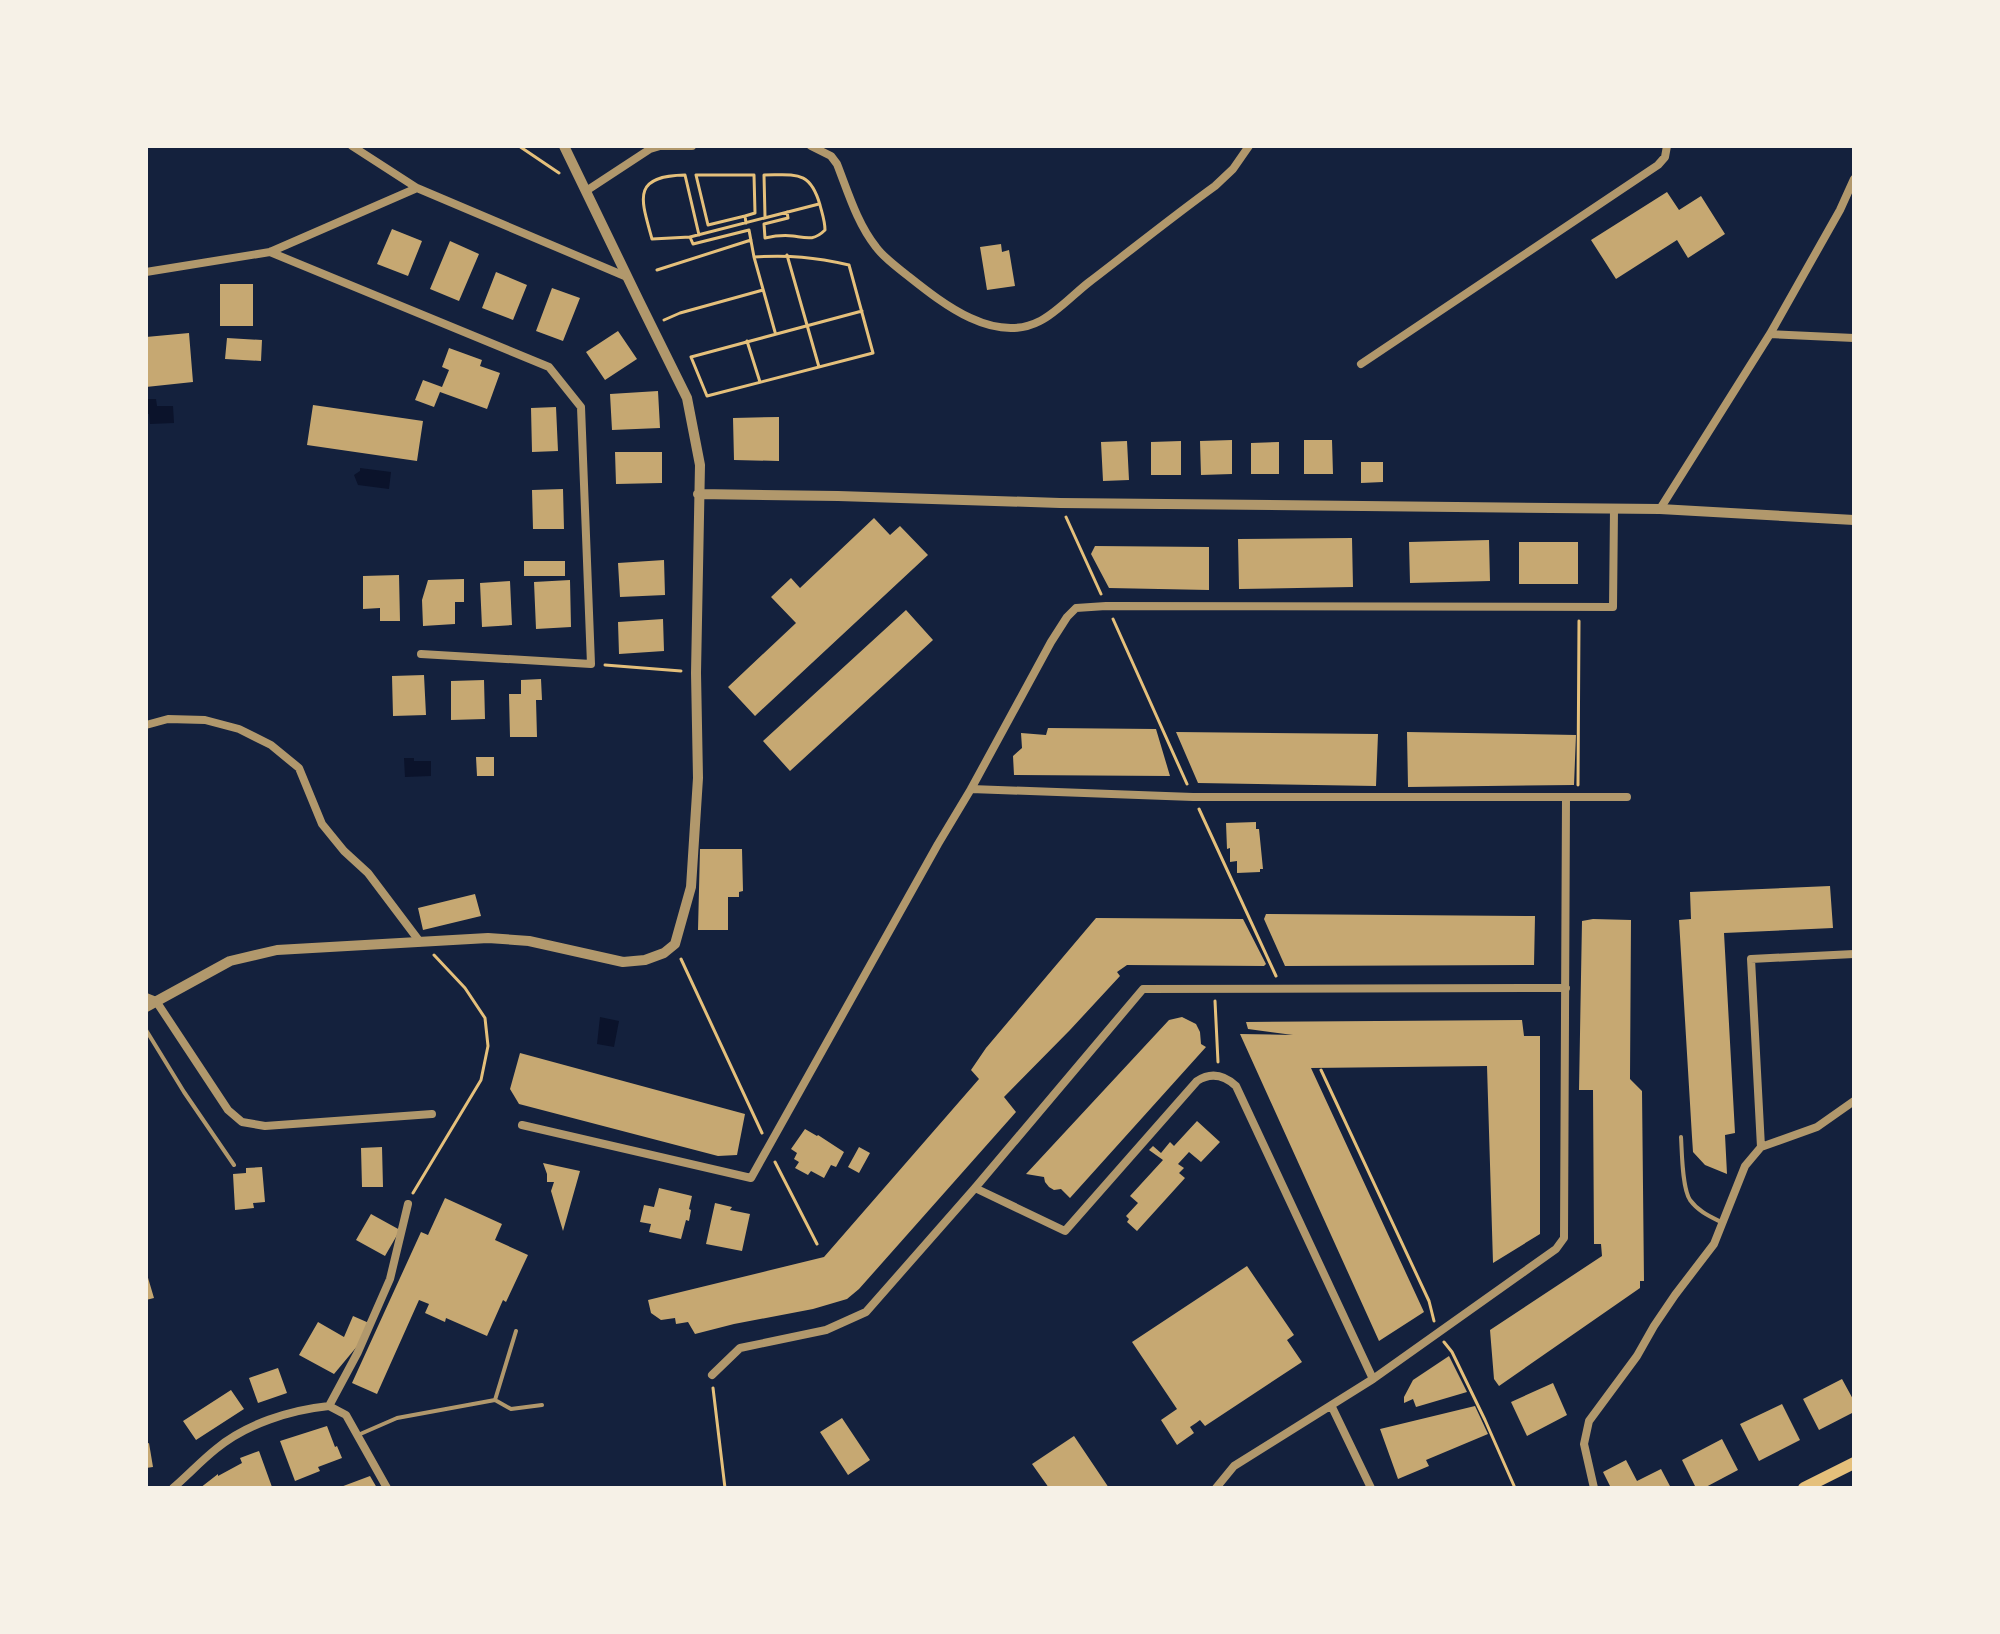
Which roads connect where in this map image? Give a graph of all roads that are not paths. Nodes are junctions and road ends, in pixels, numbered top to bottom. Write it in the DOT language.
graph roads {
  1 [pos="352,146"];
  2 [pos="564,146"];
  3 [pos="692,146"];
  4 [pos="811,146"];
  5 [pos="1249,146"];
  6 [pos="1667,146"];
  7 [pos="1854,179"];
  8 [pos="417,188"];
  9 [pos="586,191"];
  10 [pos="270,252"];
  11 [pos="146,272"];
  12 [pos="627,277"];
  13 [pos="1770,334"];
  14 [pos="1854,338"];
  15 [pos="1361,364"];
  16 [pos="698,494"];
  17 [pos="1614,509"];
  18 [pos="1660,509"];
  19 [pos="1854,520"];
  20 [pos="421,654"];
  21 [pos="146,725"];
  22 [pos="971,789"];
  23 [pos="1566,797"];
  24 [pos="1627,797"];
  25 [pos="420,942"];
  26 [pos="1854,954"];
  27 [pos="1566,988"];
  28 [pos="149,1002"];
  29 [pos="146,1030"];
  30 [pos="1854,1101"];
  31 [pos="432,1114"];
  32 [pos="522,1125"];
  33 [pos="1681,1137"];
  34 [pos="1761,1147"];
  35 [pos="234,1165"];
  36 [pos="975,1188"];
  37 [pos="408,1204"];
  38 [pos="1723,1223"];
  39 [pos="516,1331"];
  40 [pos="712,1375"];
  41 [pos="1373,1379"];
  42 [pos="495,1400"];
  43 [pos="542,1405"];
  44 [pos="1331,1405"];
  45 [pos="329,1406"];
  46 [pos="358,1435"];
  47 [pos="1854,1463"];
  48 [pos="173,1488"];
  49 [pos="387,1488"];
  50 [pos="1216,1488"];
  51 [pos="1371,1488"];
  52 [pos="1594,1488"];
  53 [pos="1804,1488"];
  1 -- 8 [label="street"];
  2 -- 9 [label="street"];
  3 -- 9 [label="street"];
  4 -- 5 [label="street"];
  6 -- 15 [label="street"];
  7 -- 13 [label="street"];
  8 -- 10 [label="street"];
  8 -- 12 [label="street"];
  9 -- 12 [label="street"];
  10 -- 11 [label="street"];
  10 -- 20 [label="street"];
  12 -- 16 [label="street"];
  13 -- 14 [label="street"];
  13 -- 18 [label="street"];
  16 -- 17 [label="street"];
  16 -- 25 [label="street"];
  17 -- 18 [label="street"];
  17 -- 22 [label="street"];
  18 -- 19 [label="street"];
  21 -- 25 [label="street"];
  22 -- 23 [label="street"];
  22 -- 32 [label="street"];
  23 -- 24 [label="street"];
  23 -- 27 [label="street"];
  25 -- 28 [label="street"];
  26 -- 34 [label="street"];
  27 -- 36 [label="street"];
  27 -- 41 [label="street"];
  28 -- 31 [label="street"];
  29 -- 35 [label="lane"];
  30 -- 34 [label="street"];
  33 -- 38 [label="lane"];
  34 -- 38 [label="street"];
  36 -- 40 [label="street"];
  36 -- 41 [label="street"];
  37 -- 45 [label="street"];
  38 -- 52 [label="street"];
  39 -- 42 [label="lane"];
  41 -- 44 [label="street"];
  42 -- 43 [label="lane"];
  42 -- 46 [label="lane"];
  44 -- 50 [label="street"];
  44 -- 51 [label="street"];
  45 -- 46 [label="street"];
  45 -- 48 [label="street"];
  46 -- 49 [label="street"];
  47 -- 53 [label="main road"];
}
